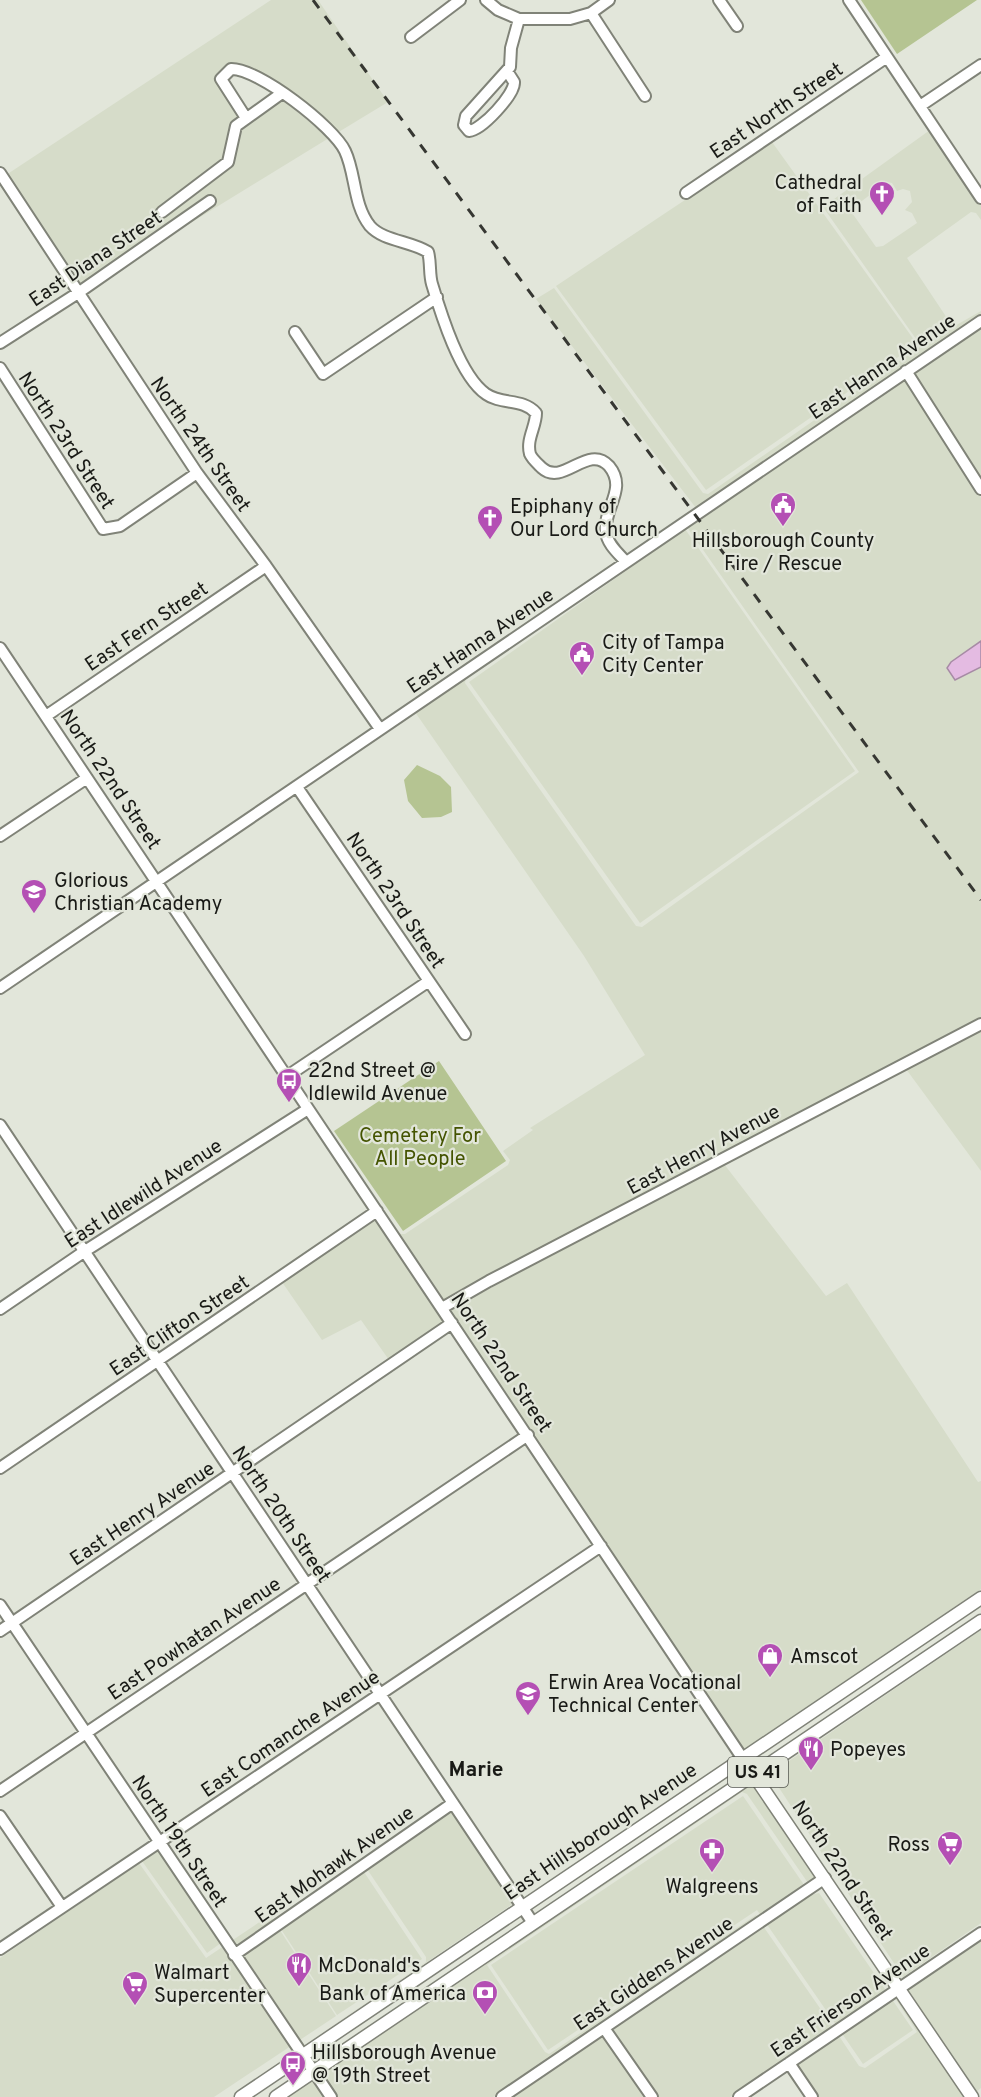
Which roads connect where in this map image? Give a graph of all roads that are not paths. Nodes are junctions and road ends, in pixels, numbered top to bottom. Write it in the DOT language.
graph roads {
  1 [pos="460,0"];
  2 [pos="486,0"];
  3 [pos="609,0"];
  4 [pos="719,0"];
  5 [pos="849,0"];
  6 [pos="591,13"];
  7 [pos="519,20"];
  8 [pos="737,26"];
  9 [pos="411,37"];
  10 [pos="887,57"];
  11 [pos="981,65"];
  12 [pos="507,71"];
  13 [pos="282,93"];
  14 [pos="645,96"];
  15 [pos="920,106"];
  16 [pos="246,118"];
  17 [pos="0,173"];
  18 [pos="686,193"];
  19 [pos="981,196"];
  20 [pos="210,201"];
  21 [pos="162,212"];
  22 [pos="78,293"];
  23 [pos="437,297"];
  24 [pos="981,321"];
  25 [pos="295,332"];
  26 [pos="0,344"];
  27 [pos="0,368"];
  28 [pos="906,371"];
  29 [pos="197,473"];
  30 [pos="981,489"];
  31 [pos="626,562"];
  32 [pos="266,566"];
  33 [pos="0,648"];
  34 [pos="46,716"];
  35 [pos="380,729"];
  36 [pos="87,778"];
  37 [pos="297,787"];
  38 [pos="0,836"];
  39 [pos="157,882"];
  40 [pos="429,981"];
  41 [pos="0,988"];
  42 [pos="981,1024"];
  43 [pos="465,1034"];
  44 [pos="286,1077"];
  45 [pos="308,1110"];
  46 [pos="0,1125"];
  47 [pos="11,1141"];
  48 [pos="0,1148"];
  49 [pos="377,1211"];
  50 [pos="85,1251"];
  51 [pos="442,1308"];
  52 [pos="0,1310"];
  53 [pos="452,1323"];
  54 [pos="158,1361"];
  55 [pos="528,1435"];
  56 [pos="0,1468"];
  57 [pos="233,1473"];
  58 [pos="601,1546"];
  59 [pos="306,1583"];
  60 [pos="981,1598"];
  61 [pos="0,1605"];
  62 [pos="981,1621"];
  63 [pos="12,1623"];
  64 [pos="0,1631"];
  65 [pos="380,1694"];
  66 [pos="86,1733"];
  67 [pos="743,1759"];
  68 [pos="755,1774"];
  69 [pos="0,1791"];
  70 [pos="453,1803"];
  71 [pos="0,1816"];
  72 [pos="160,1843"];
  73 [pos="825,1878"];
  74 [pos="62,1907"];
  75 [pos="522,1907"];
  76 [pos="533,1923"];
  77 [pos="981,1933"];
  78 [pos="0,1949"];
  79 [pos="234,1955"];
  80 [pos="899,1989"];
  81 [pos="604,2028"];
  82 [pos="302,2056"];
  83 [pos="789,2063"];
  84 [pos="314,2071"];
  85 [pos="241,2097"];
  86 [pos="276,2097"];
  87 [pos="332,2097"];
  88 [pos="502,2097"];
  89 [pos="652,2097"];
  90 [pos="739,2097"];
  91 [pos="812,2097"];
  92 [pos="972,2097"];
  1 -- 9 [label="street"];
  2 -- 7 [label="street"];
  3 -- 6 [label="street"];
  4 -- 8 [label="street"];
  5 -- 10 [label="street"];
  6 -- 7 [label="street"];
  6 -- 14 [label="street"];
  7 -- 12 [label="street"];
  10 -- 15 [label="street"];
  10 -- 18 [label="street, East North Street"];
  11 -- 15 [label="street"];
  12 -- 12 [label="street"];
  13 -- 16 [label="street"];
  13 -- 16 [label="street"];
  13 -- 23 [label="street"];
  15 -- 19 [label="street"];
  16 -- 21 [label="street"];
  17 -- 22 [label="street, North 24th Street"];
  20 -- 22 [label="street, East Diana Street"];
  22 -- 26 [label="street, East Diana Street"];
  22 -- 29 [label="street, North 24th Street"];
  23 -- 25 [label="street"];
  23 -- 31 [label="street"];
  24 -- 28 [label="street, East Hanna Avenue"];
  27 -- 29 [label="street, North 23rd Street"];
  28 -- 30 [label="street"];
  28 -- 31 [label="street, East Hanna Avenue"];
  29 -- 32 [label="street, North 24th Street"];
  31 -- 35 [label="street, East Hanna Avenue"];
  32 -- 34 [label="street, East Fern Street"];
  32 -- 35 [label="street, North 24th Street"];
  33 -- 34 [label="street, North 22nd Street"];
  34 -- 36 [label="street, North 22nd Street"];
  35 -- 37 [label="street, East Hanna Avenue"];
  36 -- 38 [label="street"];
  36 -- 39 [label="street, North 22nd Street"];
  37 -- 39 [label="street, East Hanna Avenue"];
  37 -- 40 [label="street, North 23rd Street"];
  39 -- 41 [label="street, East Hanna Avenue"];
  39 -- 44 [label="street, North 22nd Street"];
  40 -- 43 [label="street, North 23rd Street"];
  40 -- 44 [label="street"];
  42 -- 51 [label="street, East Henry Avenue"];
  44 -- 45 [label="street, North 22nd Street"];
  45 -- 49 [label="street, North 22nd Street"];
  45 -- 50 [label="street, East Idlewild Avenue"];
  46 -- 47 [label="street, North 20th Street"];
  47 -- 48 [label="street"];
  47 -- 50 [label="street, North 20th Street"];
  49 -- 51 [label="street, North 22nd Street"];
  49 -- 54 [label="street, East Clifton Street"];
  50 -- 52 [label="street, East Idlewild Avenue"];
  50 -- 54 [label="street, North 20th Street"];
  51 -- 53 [label="street, North 22nd Street"];
  53 -- 55 [label="street, North 22nd Street"];
  53 -- 57 [label="street, East Henry Avenue"];
  54 -- 56 [label="street, East Clifton Street"];
  54 -- 57 [label="street, North 20th Street"];
  55 -- 58 [label="street, North 22nd Street"];
  55 -- 59 [label="street, East Powhatan Avenue"];
  57 -- 59 [label="street, North 20th Street"];
  57 -- 63 [label="street, East Henry Avenue"];
  58 -- 65 [label="street, East Comanche Avenue"];
  58 -- 67 [label="street, North 22nd Street"];
  59 -- 65 [label="street, North 20th Street"];
  59 -- 66 [label="street, East Powhatan Avenue"];
  60 -- 67 [label="main road, East Hillsborough Avenue / US 41"];
  61 -- 63 [label="street, North 19th Street"];
  62 -- 68 [label="main road, East Hillsborough Avenue / US 41"];
  63 -- 64 [label="street, East Henry Avenue"];
  63 -- 66 [label="street, North 19th Street"];
  65 -- 70 [label="street, North 20th Street"];
  65 -- 72 [label="street, East Comanche Avenue"];
  66 -- 69 [label="street, East Powhatan Avenue"];
  66 -- 72 [label="street, North 19th Street"];
  67 -- 68 [label="main road, North 22nd Street"];
  67 -- 75 [label="main road, East Hillsborough Avenue / US 41"];
  68 -- 73 [label="main road, North 22nd Street"];
  68 -- 76 [label="main road, East Hillsborough Avenue / US 41"];
  70 -- 75 [label="street, North 20th Street"];
  70 -- 79 [label="street, East Mohawk Avenue"];
  71 -- 74 [label="street"];
  72 -- 74 [label="street, East Comanche Avenue"];
  72 -- 79 [label="street, North 19th Street"];
  73 -- 80 [label="main road, North 22nd Street"];
  73 -- 81 [label="street, East Giddens Avenue"];
  74 -- 78 [label="street, East Comanche Avenue"];
  75 -- 76 [label="street, North 20th Street"];
  75 -- 82 [label="main road, East Hillsborough Avenue / US 41"];
  76 -- 84 [label="main road, East Hillsborough Avenue / US 41"];
  77 -- 80 [label="street, East Frierson Avenue"];
  79 -- 82 [label="street, North 19th Street"];
  80 -- 83 [label="street, East Frierson Avenue"];
  80 -- 92 [label="main road, North 22nd Street"];
  81 -- 88 [label="street, East Giddens Avenue"];
  81 -- 89 [label="street"];
  82 -- 84 [label="street, North 19th Street"];
  82 -- 85 [label="main road, East Hillsborough Avenue / US 41"];
  83 -- 90 [label="street, East Frierson Avenue"];
  83 -- 91 [label="street"];
  84 -- 86 [label="main road, East Hillsborough Avenue / US 41"];
  84 -- 87 [label="street, North 19th Street"];
}
